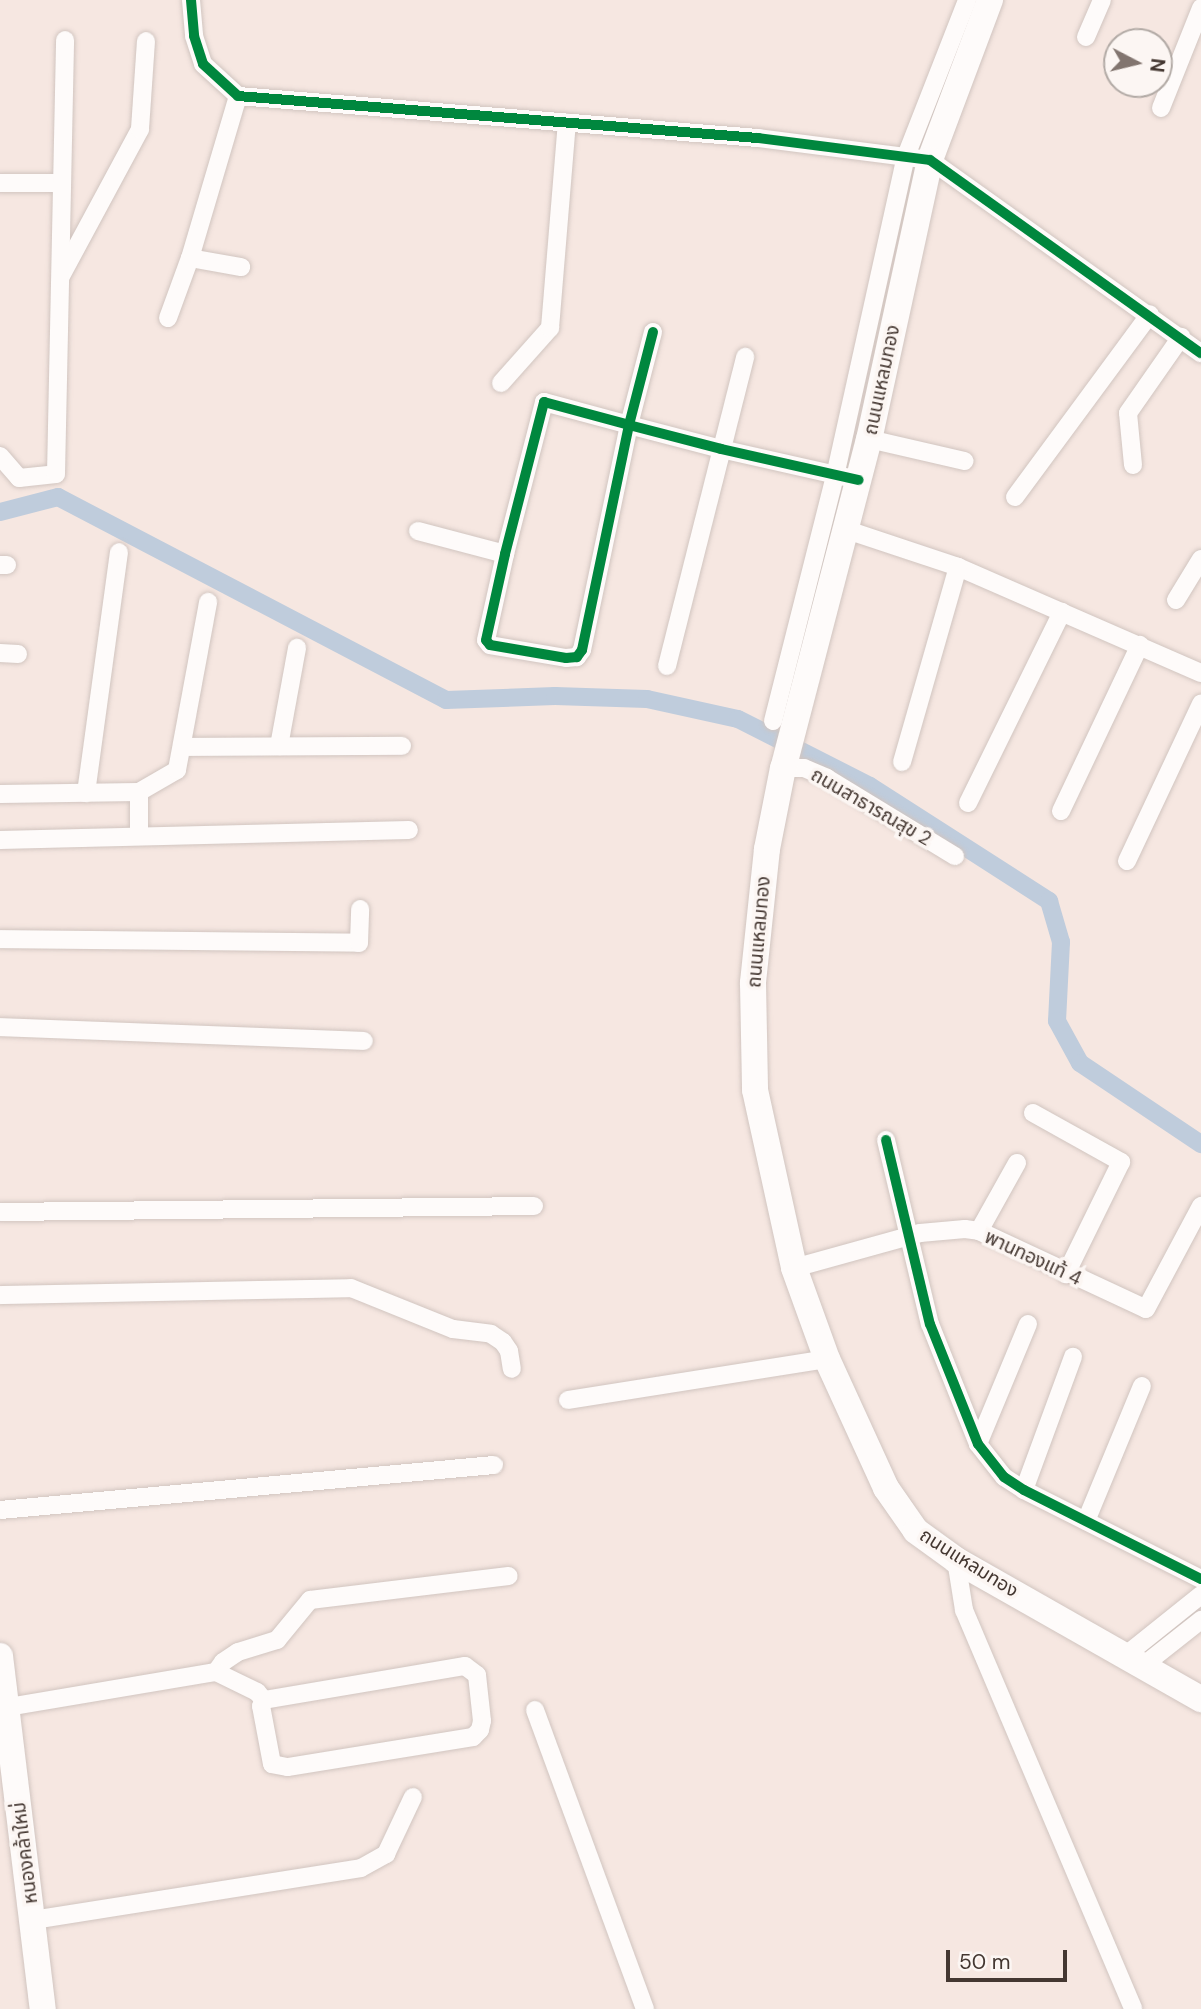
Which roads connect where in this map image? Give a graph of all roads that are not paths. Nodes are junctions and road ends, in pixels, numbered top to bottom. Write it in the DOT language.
graph roads {
  1 [pos="191,0"];
  2 [pos="967,0"];
  3 [pos="990,0"];
  4 [pos="1102,0"];
  5 [pos="1201,9"];
  6 [pos="1086,37"];
  7 [pos="65,40"];
  8 [pos="146,41"];
  9 [pos="238,96"];
  10 [pos="1161,108"];
  11 [pos="567,123"];
  12 [pos="918,158"];
  13 [pos="0,183"];
  14 [pos="60,183"];
  15 [pos="190,258"];
  16 [pos="241,267"];
  17 [pos="59,280"];
  18 [pos="1150,314"];
  19 [pos="168,318"];
  20 [pos="653,332"];
  21 [pos="1181,337"];
  22 [pos="1201,353"];
  23 [pos="745,357"];
  24 [pos="500,383"];
  25 [pos="629,425"];
  26 [pos="869,439"];
  27 [pos="721,449"];
  28 [pos="0,456"];
  29 [pos="964,461"];
  30 [pos="1133,465"];
  31 [pos="847,478"];
  32 [pos="1015,497"];
  33 [pos="847,530"];
  34 [pos="418,531"];
  35 [pos="119,552"];
  36 [pos="505,554"];
  37 [pos="1201,559"];
  38 [pos="958,568"];
  39 [pos="1176,600"];
  40 [pos="208,602"];
  41 [pos="1062,612"];
  42 [pos="1140,645"];
  43 [pos="297,648"];
  44 [pos="667,666"];
  45 [pos="1201,673"];
  46 [pos="1201,704"];
  47 [pos="784,722"];
  48 [pos="279,746"];
  49 [pos="402,746"];
  50 [pos="181,747"];
  51 [pos="785,761"];
  52 [pos="902,762"];
  53 [pos="139,792"];
  54 [pos="86,793"];
  55 [pos="0,794"];
  56 [pos="968,803"];
  57 [pos="1060,811"];
  58 [pos="409,830"];
  59 [pos="139,835"];
  60 [pos="0,840"];
  61 [pos="955,856"];
  62 [pos="1127,860"];
  63 [pos="360,909"];
  64 [pos="0,939"];
  65 [pos="0,1027"];
  66 [pos="364,1041"];
  67 [pos="1032,1113"];
  68 [pos="886,1140"];
  69 [pos="1017,1163"];
  70 [pos="534,1206"];
  71 [pos="1201,1206"];
  72 [pos="0,1212"];
  73 [pos="979,1231"];
  74 [pos="909,1237"];
  75 [pos="794,1268"];
  76 [pos="1066,1274"];
  77 [pos="0,1295"];
  78 [pos="1028,1324"];
  79 [pos="1073,1357"];
  80 [pos="827,1359"];
  81 [pos="512,1369"];
  82 [pos="1142,1386"];
  83 [pos="568,1399"];
  84 [pos="978,1444"];
  85 [pos="494,1465"];
  86 [pos="1024,1490"];
  87 [pos="0,1510"];
  88 [pos="1086,1521"];
  89 [pos="956,1560"];
  90 [pos="509,1576"];
  91 [pos="1201,1579"];
  92 [pos="1201,1595"];
  93 [pos="1201,1620"];
  94 [pos="0,1656"];
  95 [pos="1135,1660"];
  96 [pos="216,1672"];
  97 [pos="1201,1699"];
  98 [pos="264,1700"];
  99 [pos="8,1707"];
  100 [pos="535,1710"];
  101 [pos="413,1797"];
  102 [pos="33,1920"];
  103 [pos="43,2009"];
  104 [pos="645,2009"];
  105 [pos="1133,2009"];
  1 -- 9 [label="street"];
  2 -- 12 [label="street"];
  3 -- 12 [label="main road, ถนนแหลมทอง"];
  4 -- 6 [label="street"];
  5 -- 10 [label="street"];
  7 -- 14 [label="street"];
  8 -- 17 [label="street"];
  9 -- 11 [label="street"];
  9 -- 15 [label="street"];
  11 -- 12 [label="street"];
  11 -- 24 [label="street"];
  12 -- 18 [label="street"];
  12 -- 26 [label="main road, ถนนแหลมทอง"];
  12 -- 31 [label="street"];
  13 -- 14 [label="street"];
  14 -- 17 [label="street"];
  15 -- 16 [label="street"];
  15 -- 19 [label="street"];
  17 -- 28 [label="street"];
  18 -- 21 [label="street"];
  18 -- 32 [label="street"];
  20 -- 25 [label="street"];
  21 -- 22 [label="street"];
  21 -- 30 [label="street"];
  23 -- 27 [label="street"];
  25 -- 27 [label="street"];
  25 -- 36 [label="street"];
  25 -- 36 [label="street"];
  26 -- 29 [label="street"];
  26 -- 31 [label="main road, ถนนแหลมทอง"];
  27 -- 31 [label="street"];
  27 -- 44 [label="street"];
  31 -- 33 [label="main road, ถนนแหลมทอง"];
  31 -- 47 [label="street"];
  33 -- 38 [label="street"];
  33 -- 47 [label="main road, ถนนแหลมทอง"];
  34 -- 36 [label="street"];
  35 -- 54 [label="street"];
  37 -- 39 [label="street"];
  38 -- 41 [label="street"];
  38 -- 52 [label="street"];
  40 -- 50 [label="street"];
  41 -- 42 [label="street"];
  41 -- 56 [label="street"];
  42 -- 45 [label="street"];
  42 -- 57 [label="street"];
  43 -- 48 [label="street"];
  46 -- 62 [label="street"];
  47 -- 51 [label="main road, ถนนแหลมทอง"];
  48 -- 49 [label="street"];
  48 -- 50 [label="street"];
  50 -- 53 [label="street"];
  51 -- 61 [label="street, ถนนสาธารณสุข 2"];
  51 -- 75 [label="main road, ถนนแหลมทอง"];
  53 -- 54 [label="street"];
  53 -- 59 [label="street"];
  54 -- 55 [label="street"];
  58 -- 59 [label="street"];
  59 -- 60 [label="street"];
  63 -- 64 [label="street"];
  65 -- 66 [label="street"];
  67 -- 76 [label="street"];
  68 -- 74 [label="street"];
  69 -- 73 [label="street"];
  70 -- 72 [label="street"];
  71 -- 76 [label="street, พานทองแท้ 4"];
  73 -- 74 [label="street, พานทองแท้ 4"];
  73 -- 76 [label="street, พานทองแท้ 4"];
  74 -- 75 [label="street, พานทองแท้ 4"];
  74 -- 84 [label="street"];
  75 -- 80 [label="main road, ถนนแหลมทอง"];
  77 -- 81 [label="street"];
  78 -- 84 [label="street"];
  79 -- 86 [label="street"];
  80 -- 83 [label="street"];
  80 -- 89 [label="main road, ถนนแหลมทอง"];
  82 -- 88 [label="street"];
  84 -- 86 [label="street"];
  85 -- 87 [label="street"];
  86 -- 88 [label="street"];
  88 -- 91 [label="street"];
  89 -- 95 [label="main road, ถนนแหลมทอง"];
  89 -- 105 [label="street"];
  90 -- 96 [label="street"];
  92 -- 95 [label="street"];
  93 -- 95 [label="street"];
  94 -- 99 [label="main road, หนองคล้าใหม่"];
  95 -- 97 [label="main road, ถนนแหลมทอง"];
  96 -- 98 [label="street"];
  96 -- 99 [label="street"];
  98 -- 98 [label="street"];
  99 -- 102 [label="main road, หนองคล้าใหม่"];
  100 -- 104 [label="street"];
  101 -- 102 [label="street"];
  102 -- 103 [label="main road, หนองคล้าใหม่"];
}
